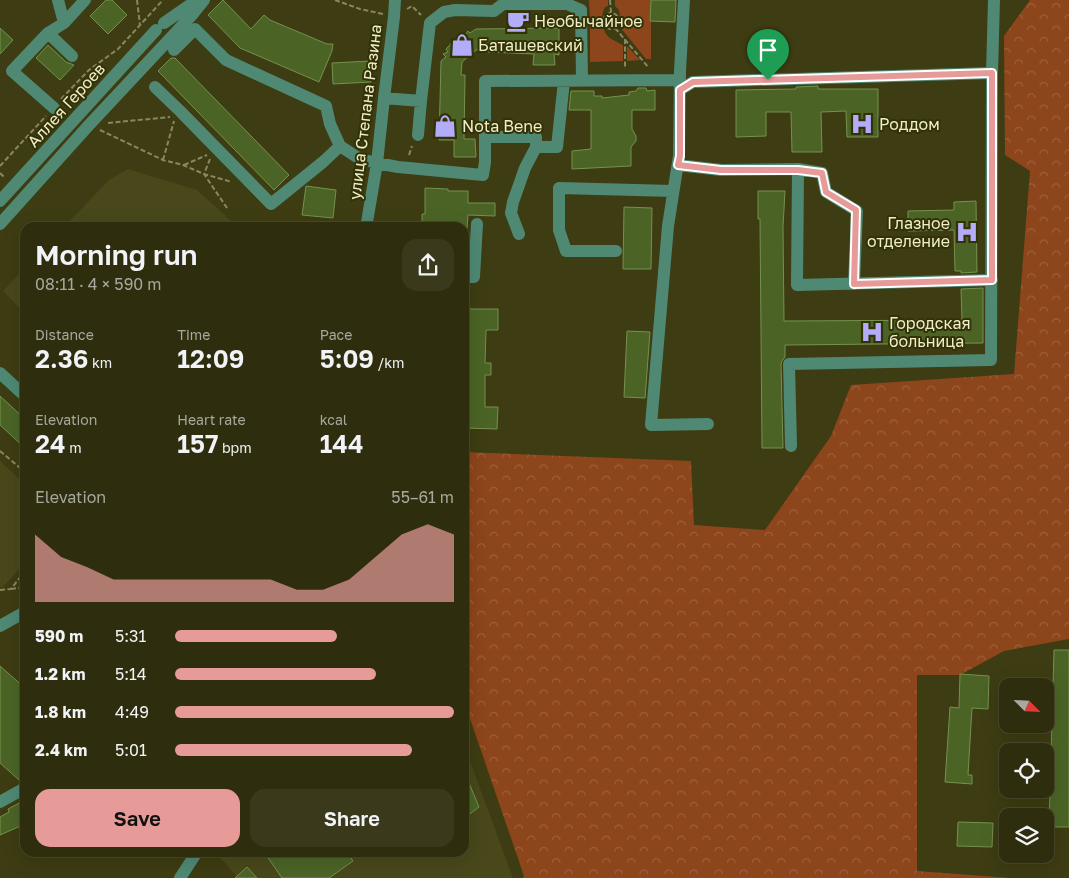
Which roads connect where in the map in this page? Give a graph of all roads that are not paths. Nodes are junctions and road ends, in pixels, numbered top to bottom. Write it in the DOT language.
graph roads {
  1 [pos="58,0"];
  2 [pos="84,0"];
  3 [pos="197,0"];
  4 [pos="204,0"];
  5 [pos="395,0"];
  6 [pos="684,0"];
  7 [pos="994,0"];
  8 [pos="567,2"];
  9 [pos="64,23"];
  10 [pos="48,33"];
  11 [pos="174,50"];
  12 [pos="72,56"];
  13 [pos="992,73"];
  14 [pos="582,80"];
  15 [pos="564,81"];
  16 [pos="680,85"];
  17 [pos="155,87"];
  18 [pos="384,98"];
  19 [pos="421,101"];
  20 [pos="54,108"];
  21 [pos="418,135"];
  22 [pos="485,137"];
  23 [pos="340,146"];
  24 [pos="536,147"];
  25 [pos="377,163"];
  26 [pos="678,165"];
  27 [pos="798,170"];
  28 [pos="673,191"];
  29 [pos="0,202"];
  30 [pos="367,222"];
  31 [pos="0,224"];
  32 [pos="477,224"];
  33 [pos="519,234"];
  34 [pos="616,251"];
  35 [pos="469,277"];
  36 [pos="992,280"];
  37 [pos="854,284"];
  38 [pos="0,373"];
  39 [pos="20,391"];
  40 [pos="708,424"];
  41 [pos="791,446"];
  42 [pos="20,615"];
  43 [pos="0,626"];
  44 [pos="20,791"];
  45 [pos="0,802"];
  46 [pos="194,857"];
  47 [pos="180,878"];
  1 -- 9 [label="street"];
  2 -- 9 [label="street"];
  3 -- 29 [label="street, Аллея Героев"];
  4 -- 31 [label="street"];
  5 -- 18 [label="street, улица Степана Разина"];
  6 -- 16 [label="street"];
  7 -- 13 [label="street"];
  8 -- 14 [label="street"];
  8 -- 19 [label="street"];
  9 -- 10 [label="street"];
  10 -- 12 [label="street"];
  10 -- 20 [label="street"];
  11 -- 23 [label="street"];
  13 -- 16 [label="street"];
  13 -- 36 [label="street"];
  14 -- 15 [label="street"];
  14 -- 16 [label="street"];
  15 -- 22 [label="street"];
  15 -- 24 [label="street"];
  16 -- 26 [label="street"];
  17 -- 23 [label="street"];
  18 -- 19 [label="street"];
  18 -- 25 [label="street, улица Степана Разина"];
  19 -- 21 [label="street"];
  22 -- 24 [label="street"];
  22 -- 25 [label="street"];
  23 -- 25 [label="street"];
  24 -- 33 [label="street"];
  25 -- 30 [label="street, улица Степана Разина"];
  26 -- 27 [label="street"];
  26 -- 28 [label="street"];
  27 -- 37 [label="street"];
  27 -- 37 [label="street"];
  28 -- 34 [label="street"];
  28 -- 40 [label="street"];
  32 -- 35 [label="street"];
  36 -- 37 [label="street"];
  36 -- 41 [label="street"];
  38 -- 39 [label="street"];
  42 -- 43 [label="street"];
  44 -- 45 [label="street"];
  46 -- 47 [label="street"];
}
